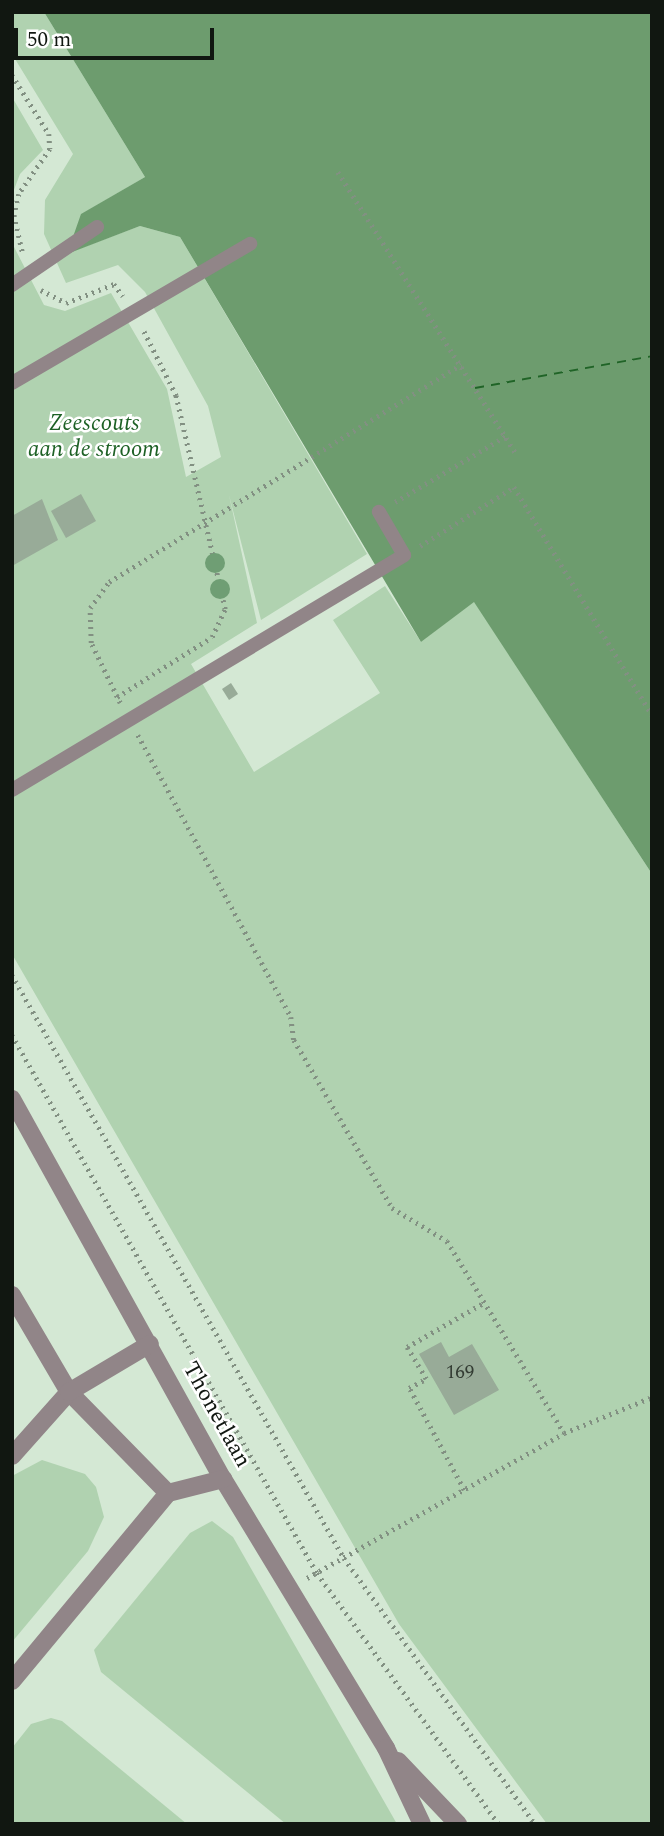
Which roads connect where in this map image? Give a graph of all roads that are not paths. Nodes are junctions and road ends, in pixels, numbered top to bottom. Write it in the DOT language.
graph roads {
  1 [pos="97,227"];
  2 [pos="250,244"];
  3 [pos="12,285"];
  4 [pos="12,383"];
  5 [pos="379,512"];
  6 [pos="12,790"];
  7 [pos="12,1099"];
  8 [pos="12,1295"];
  9 [pos="150,1344"];
  10 [pos="69,1392"];
  11 [pos="12,1457"];
  12 [pos="223,1479"];
  13 [pos="169,1493"];
  14 [pos="12,1681"];
  15 [pos="386,1748"];
  16 [pos="422,1824"];
  17 [pos="458,1824"];
  1 -- 3 [label="lane"];
  2 -- 4 [label="lane"];
  5 -- 6 [label="lane"];
  7 -- 9 [label="street, Thonetlaan"];
  8 -- 10 [label="street"];
  9 -- 10 [label="street"];
  9 -- 12 [label="street, Thonetlaan"];
  10 -- 11 [label="street"];
  10 -- 13 [label="street"];
  12 -- 13 [label="street"];
  12 -- 15 [label="street, Thonetlaan"];
  13 -- 14 [label="street"];
  15 -- 16 [label="street, Thonetlaan"];
  15 -- 17 [label="street, Thonetlaan"];
}
